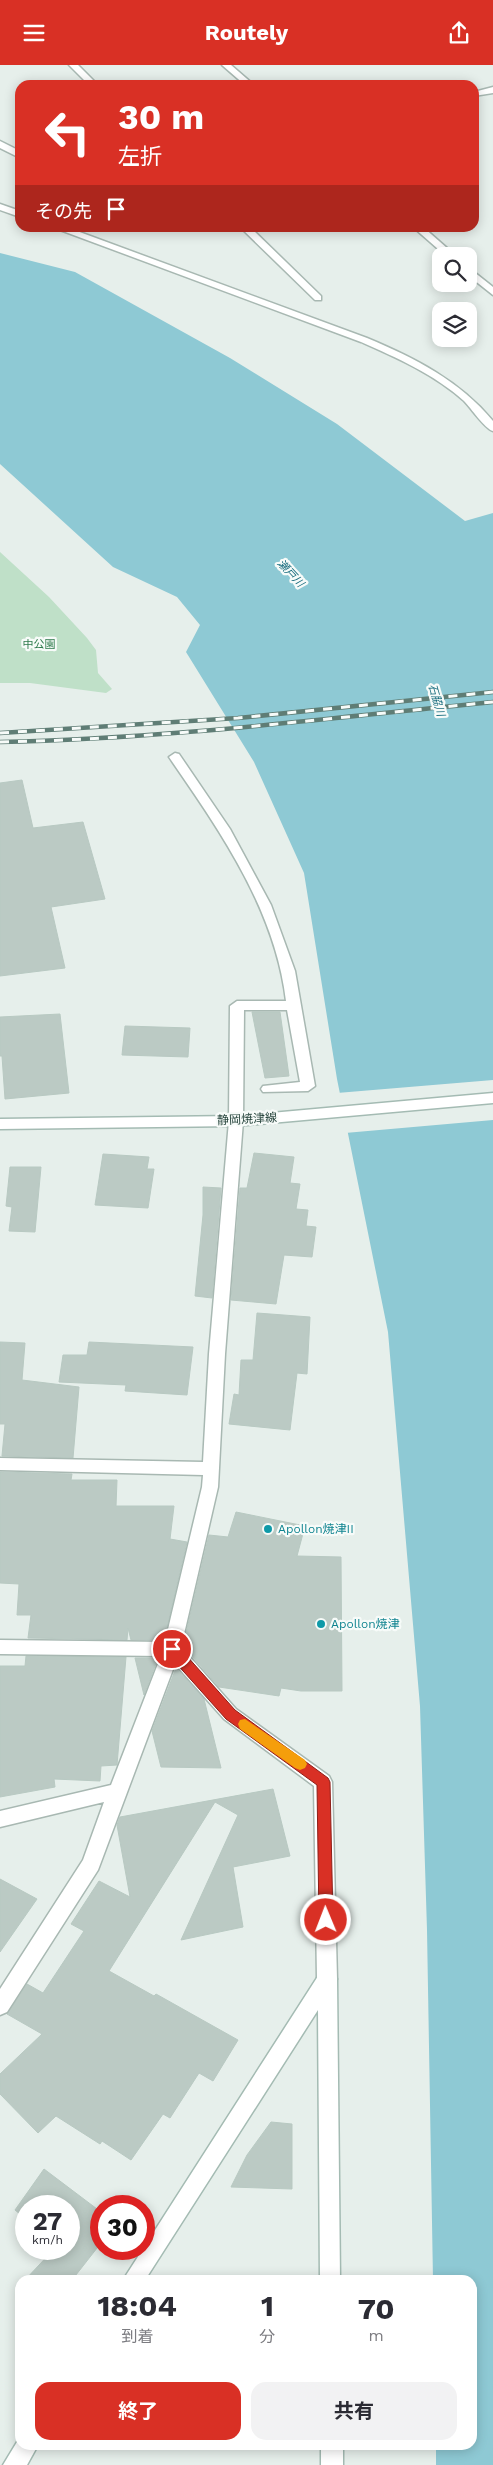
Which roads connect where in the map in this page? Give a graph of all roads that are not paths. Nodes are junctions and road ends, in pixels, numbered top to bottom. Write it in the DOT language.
graph roads {
  1 [pos="73,65"];
  2 [pos="226,65"];
  3 [pos="89,80"];
  4 [pos="244,80"];
  5 [pos="493,90"];
  6 [pos="479,93"];
  7 [pos="0,144"];
  8 [pos="15,152"];
  9 [pos="0,207"];
  10 [pos="15,212"];
  11 [pos="68,232"];
  12 [pos="88,232"];
  13 [pos="249,232"];
  14 [pos="423,232"];
  15 [pos="81,237"];
  16 [pos="440,247"];
  17 [pos="477,278"];
  18 [pos="493,292"];
  19 [pos="318,298"];
  20 [pos="493,428"];
  21 [pos="175,757"];
  22 [pos="293,1005"];
  23 [pos="268,1089"];
  24 [pos="493,1098"];
  25 [pos="236,1121"];
  26 [pos="0,1123"];
  27 [pos="0,1464"];
  28 [pos="211,1469"];
  29 [pos="0,1647"];
  30 [pos="172,1649"];
  31 [pos="117,1791"];
  32 [pos="0,1819"];
  33 [pos="327,1979"];
  34 [pos="0,2006"];
  35 [pos="136,2275"];
  36 [pos="330,2275"];
  37 [pos="24,2450"];
  38 [pos="332,2450"];
  39 [pos="14,2465"];
  40 [pos="332,2465"];
  1 -- 3 [label="street"];
  2 -- 4 [label="street"];
  5 -- 6 [label="street"];
  7 -- 8 [label="street"];
  9 -- 10 [label="street"];
  11 -- 15 [label="street"];
  12 -- 15 [label="street"];
  13 -- 19 [label="street"];
  14 -- 16 [label="street"];
  15 -- 20 [label="street"];
  17 -- 18 [label="street"];
  21 -- 22 [label="street"];
  22 -- 23 [label="street"];
  22 -- 25 [label="street"];
  24 -- 25 [label="street, 静岡焼津線"];
  25 -- 26 [label="street, 静岡焼津線"];
  25 -- 28 [label="street"];
  27 -- 28 [label="street"];
  28 -- 30 [label="street"];
  29 -- 30 [label="street"];
  30 -- 31 [label="street"];
  30 -- 33 [label="street"];
  31 -- 32 [label="street"];
  31 -- 34 [label="street"];
  33 -- 35 [label="street"];
  33 -- 36 [label="street"];
  37 -- 39 [label="street"];
  38 -- 40 [label="street"];
}
